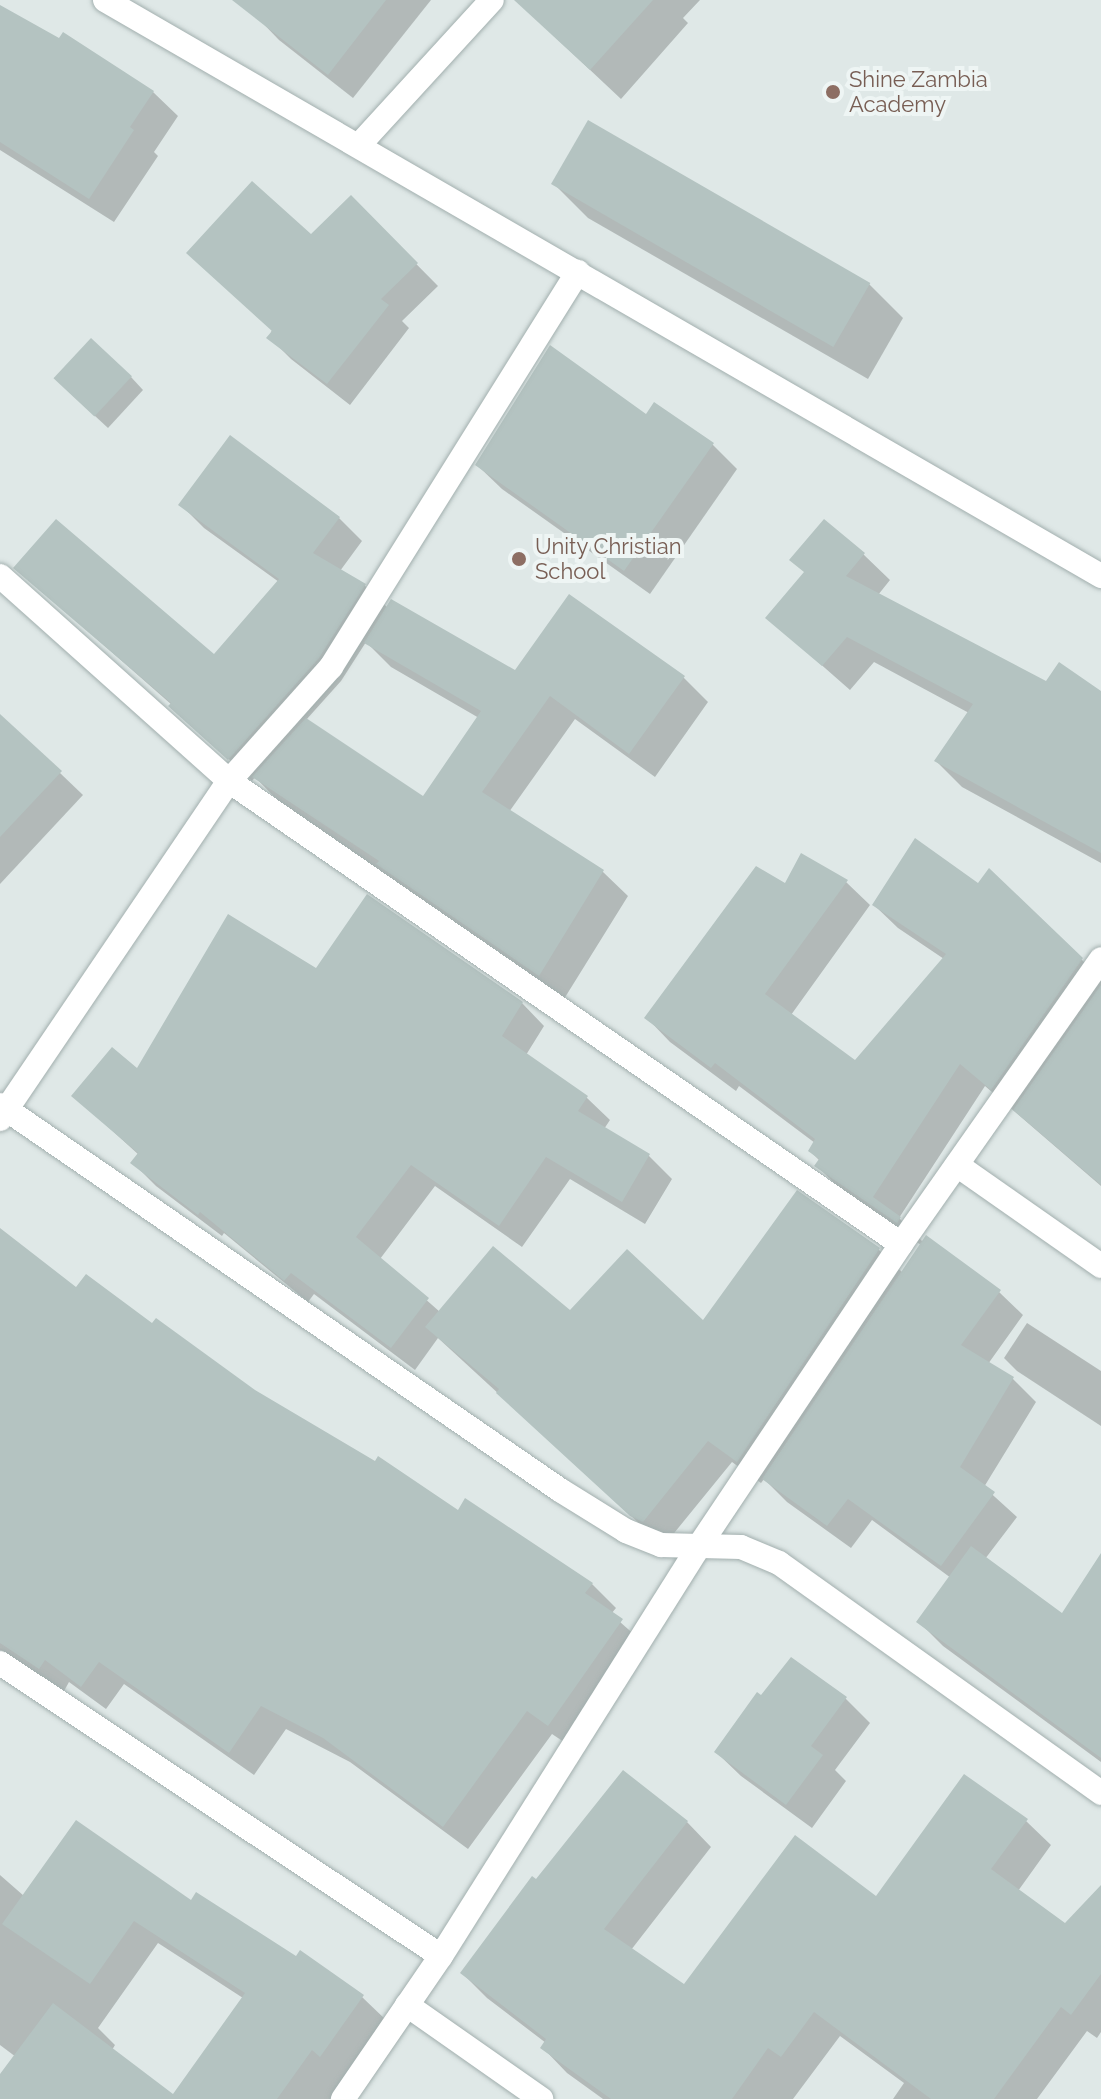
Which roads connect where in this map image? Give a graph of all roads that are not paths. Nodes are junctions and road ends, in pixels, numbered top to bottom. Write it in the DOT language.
graph roads {
  1 [pos="105,0"];
  2 [pos="492,0"];
  3 [pos="360,144"];
  4 [pos="578,272"];
  5 [pos="0,576"];
  6 [pos="1101,576"];
  7 [pos="229,781"];
  8 [pos="1101,959"];
  9 [pos="2,1112"];
  10 [pos="957,1165"];
  11 [pos="901,1244"];
  12 [pos="1101,1266"];
  13 [pos="699,1546"];
  14 [pos="0,1663"];
  15 [pos="1101,1793"];
  16 [pos="441,1956"];
  17 [pos="407,2005"];
  18 [pos="343,2099"];
  19 [pos="541,2099"];
  1 -- 3 [label="street"];
  2 -- 3 [label="street"];
  3 -- 4 [label="street"];
  4 -- 6 [label="street"];
  4 -- 7 [label="street"];
  5 -- 7 [label="street"];
  7 -- 9 [label="street"];
  7 -- 11 [label="street"];
  8 -- 10 [label="street"];
  9 -- 13 [label="street"];
  10 -- 11 [label="street"];
  10 -- 12 [label="street"];
  11 -- 13 [label="street"];
  13 -- 15 [label="street"];
  13 -- 16 [label="street"];
  14 -- 16 [label="street"];
  16 -- 17 [label="street"];
  17 -- 18 [label="street"];
  17 -- 19 [label="street"];
}
